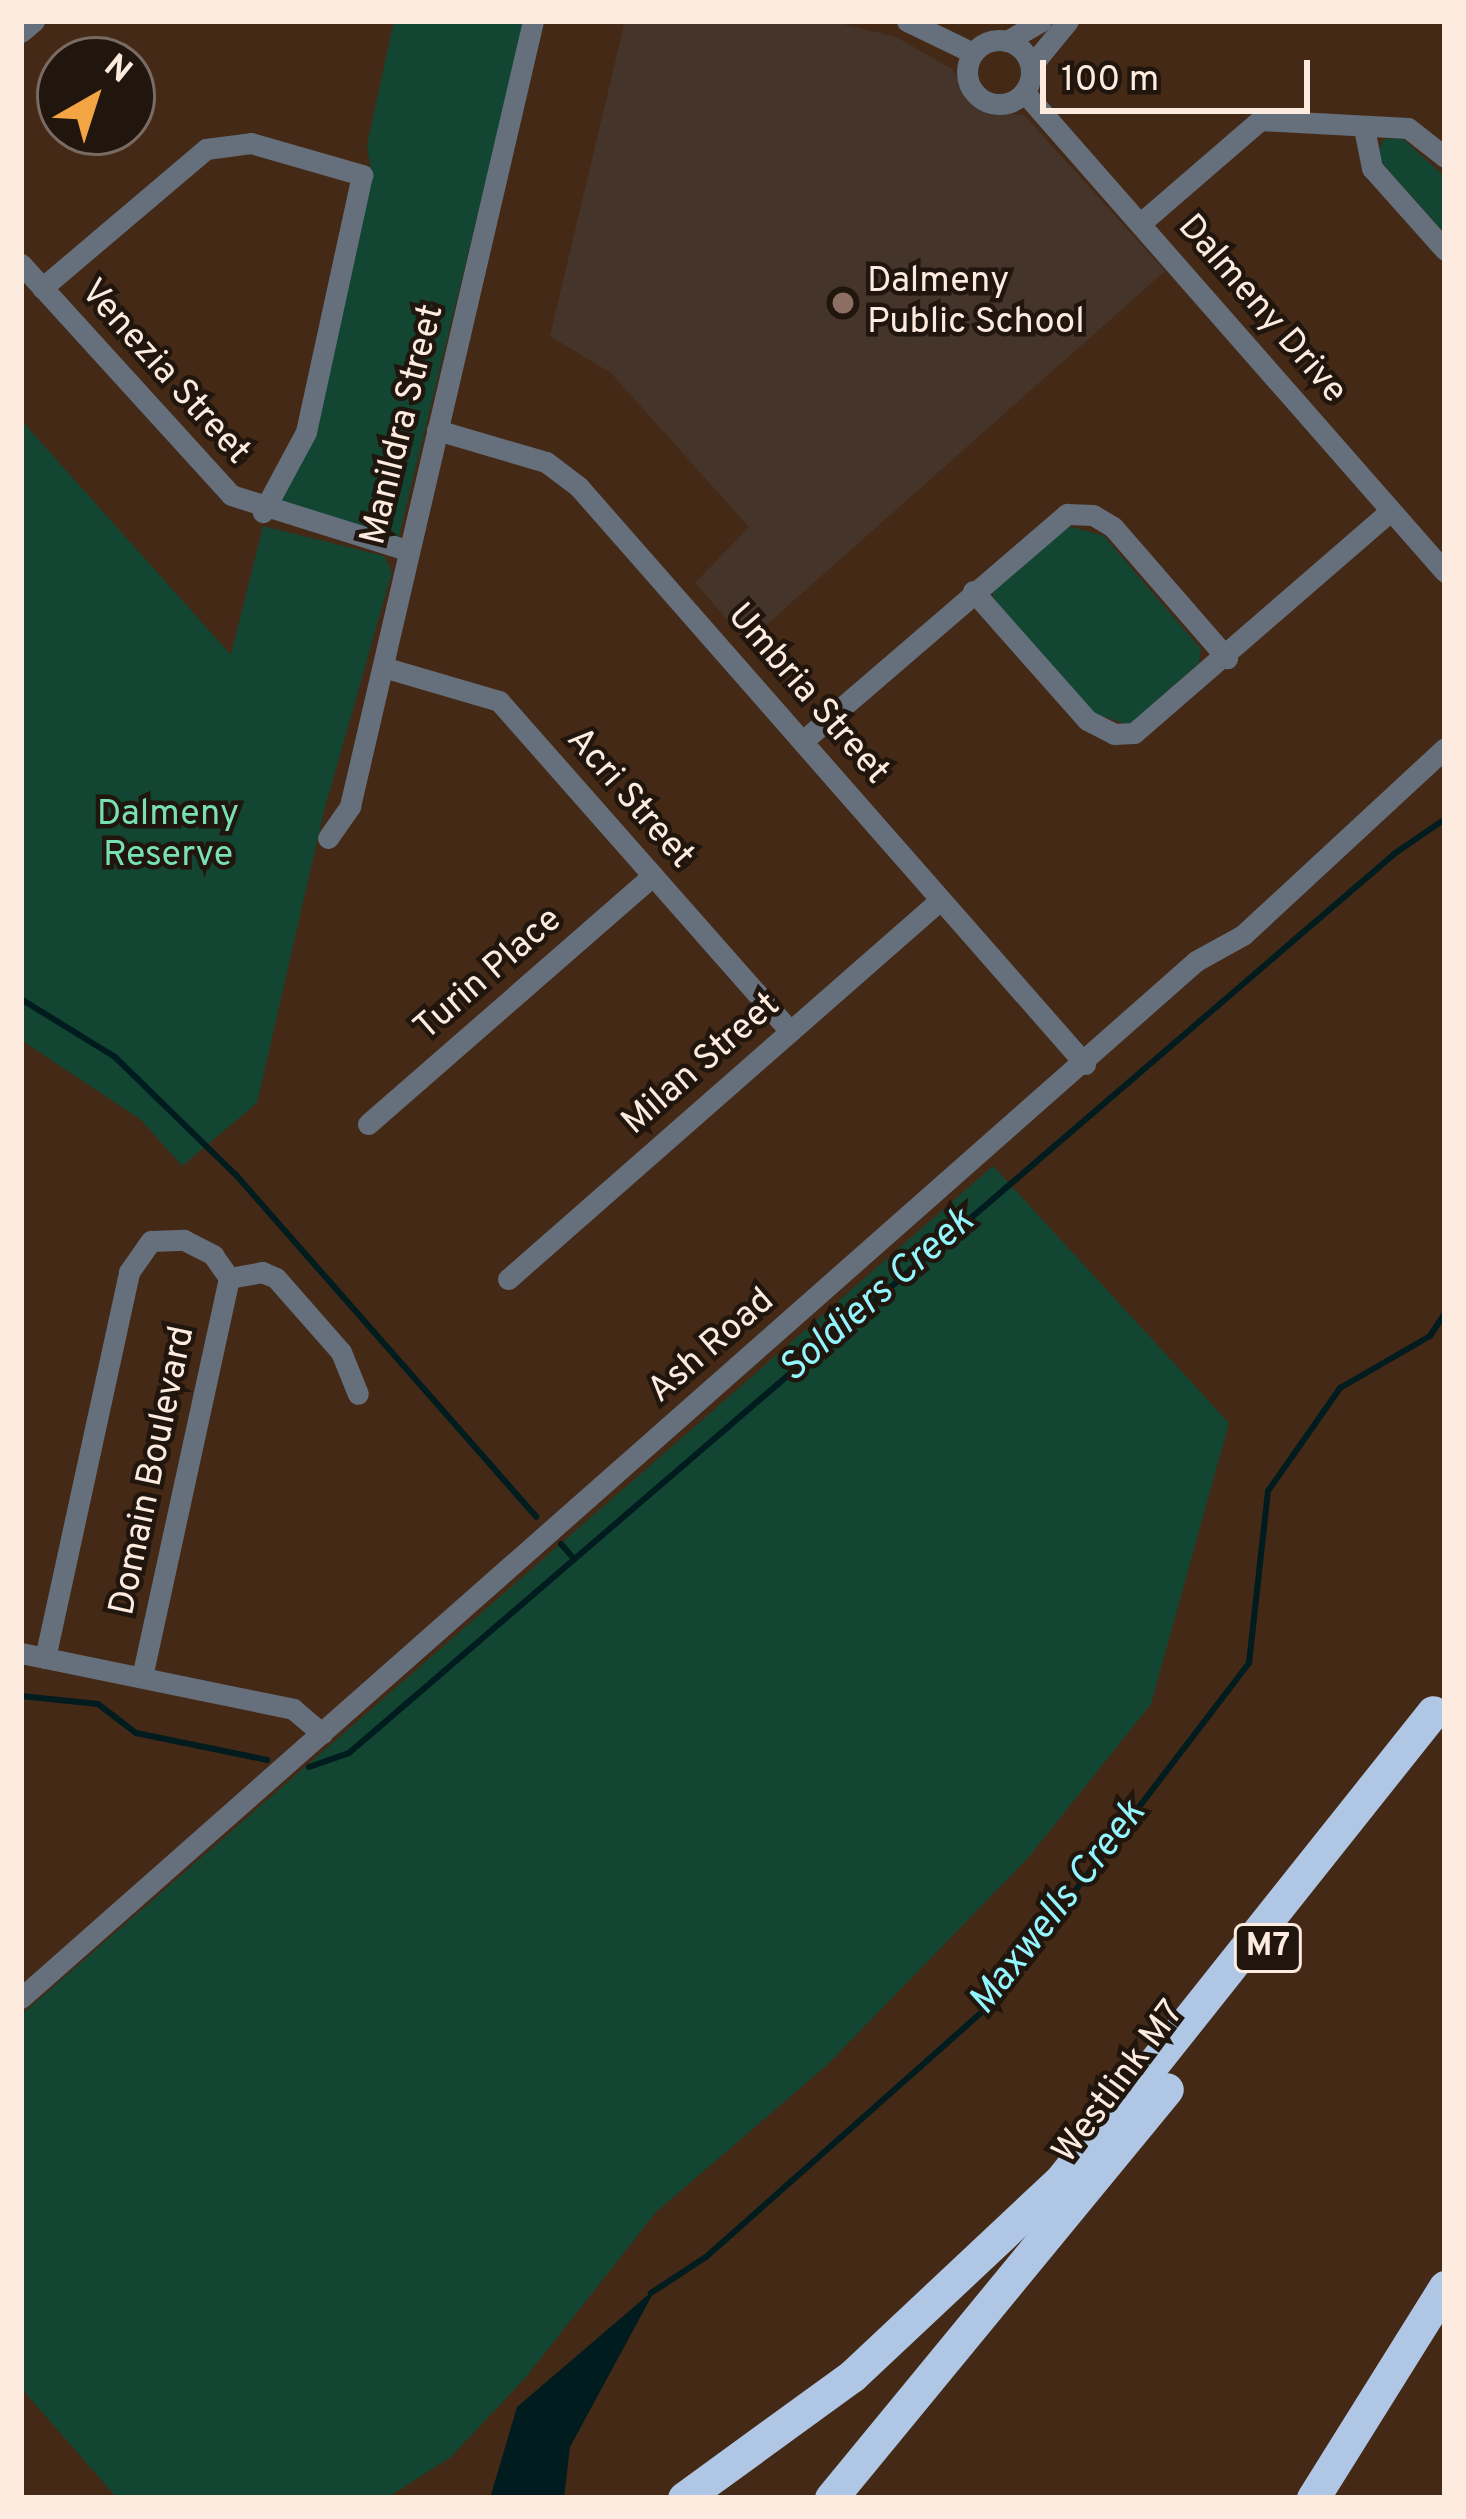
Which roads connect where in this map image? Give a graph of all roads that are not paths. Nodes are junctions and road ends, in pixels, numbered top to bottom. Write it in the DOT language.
graph roads {
  1 [pos="34,21"];
  2 [pos="533,21"];
  3 [pos="907,21"];
  4 [pos="1041,21"];
  5 [pos="1068,21"];
  6 [pos="21,32"];
  7 [pos="1006,40"];
  8 [pos="973,53"];
  9 [pos="1031,66"];
  10 [pos="1024,92"];
  11 [pos="1364,128"];
  12 [pos="1445,157"];
  13 [pos="1142,222"];
  14 [pos="1445,250"];
  15 [pos="21,264"];
  16 [pos="42,288"];
  17 [pos="437,430"];
  18 [pos="1390,511"];
  19 [pos="263,512"];
  20 [pos="406,550"];
  21 [pos="1445,572"];
  22 [pos="973,591"];
  23 [pos="1226,658"];
  24 [pos="382,667"];
  25 [pos="804,740"];
  26 [pos="1445,748"];
  27 [pos="328,838"];
  28 [pos="653,875"];
  29 [pos="940,900"];
  30 [pos="790,1031"];
  31 [pos="1085,1064"];
  32 [pos="368,1124"];
  33 [pos="229,1278"];
  34 [pos="508,1280"];
  35 [pos="358,1394"];
  36 [pos="21,1653"];
  37 [pos="45,1658"];
  38 [pos="142,1677"];
  39 [pos="1439,1704"];
  40 [pos="322,1733"];
  41 [pos="21,1998"];
  42 [pos="1445,2287"];
  43 [pos="684,2498"];
  44 [pos="831,2498"];
  45 [pos="1313,2498"];
  1 -- 6 [label="street"];
  2 -- 17 [label="street, Manildra Street"];
  3 -- 8 [label="street"];
  4 -- 7 [label="street"];
  5 -- 9 [label="street"];
  7 -- 8 [label="street"];
  7 -- 9 [label="street"];
  8 -- 10 [label="street"];
  9 -- 10 [label="street"];
  10 -- 13 [label="street, Dalmeny Drive"];
  11 -- 12 [label="street"];
  11 -- 13 [label="street"];
  11 -- 14 [label="street"];
  13 -- 18 [label="street, Dalmeny Drive"];
  15 -- 16 [label="street, Venezia Street"];
  16 -- 19 [label="street, Venezia Street"];
  16 -- 19 [label="street"];
  17 -- 20 [label="street, Manildra Street"];
  17 -- 25 [label="street, Umbria Street"];
  18 -- 21 [label="street, Dalmeny Drive"];
  18 -- 23 [label="street"];
  19 -- 20 [label="street, Venezia Street"];
  20 -- 24 [label="street, Manildra Street"];
  22 -- 23 [label="street"];
  22 -- 23 [label="street"];
  22 -- 25 [label="street"];
  24 -- 27 [label="street, Manildra Street"];
  24 -- 28 [label="street, Acri Street"];
  25 -- 29 [label="street, Umbria Street"];
  26 -- 31 [label="street, Ash Road"];
  28 -- 30 [label="street, Acri Street"];
  28 -- 32 [label="street, Turin Place"];
  29 -- 30 [label="street, Milan Street"];
  29 -- 31 [label="street, Umbria Street"];
  30 -- 34 [label="street, Milan Street"];
  31 -- 40 [label="street, Ash Road"];
  33 -- 35 [label="street"];
  33 -- 37 [label="street, Domain Boulevard"];
  33 -- 38 [label="street, Domain Boulevard"];
  36 -- 37 [label="street"];
  37 -- 38 [label="street"];
  38 -- 40 [label="street"];
  39 -- 43 [label="highway"];
  39 -- 44 [label="highway, Westlink M7 / M7"];
  40 -- 41 [label="street, Ash Road"];
  42 -- 45 [label="highway"];
}
